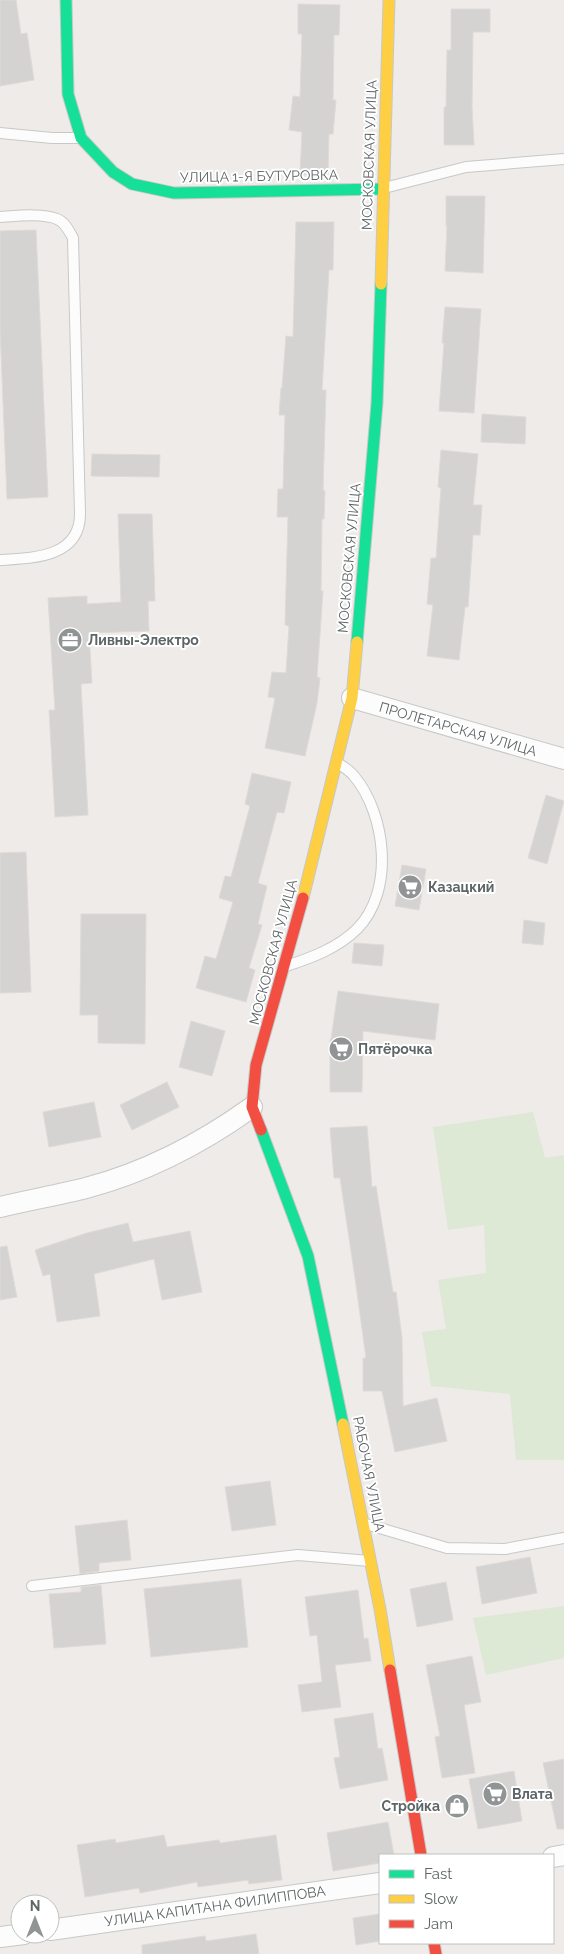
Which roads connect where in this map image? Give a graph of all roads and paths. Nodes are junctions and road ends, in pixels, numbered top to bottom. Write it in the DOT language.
graph roads {
  1 [pos="66,0"];
  2 [pos="389,0"];
  3 [pos="0,133"];
  4 [pos="81,138"];
  5 [pos="564,159"];
  6 [pos="383,188"];
  7 [pos="0,217"];
  8 [pos="0,560"];
  9 [pos="352,698"];
  10 [pos="564,759"];
  11 [pos="338,763"];
  12 [pos="285,967"];
  13 [pos="252,1107"];
  14 [pos="0,1207"];
  15 [pos="363,1523"];
  16 [pos="564,1538"];
  17 [pos="371,1561"];
  18 [pos="32,1586"];
  19 [pos="420,1854"];
  20 [pos="379,1883"];
  21 [pos="60,1929"];
  1 -- 4 [label="street"];
  2 -- 6 [label="street, МОСКОВСКАЯ УЛИЦА"];
  3 -- 4 [label="lane"];
  4 -- 6 [label="street, УЛИЦА 1-Я БУТУРОВКА"];
  5 -- 6 [label="lane, УЛИЦА 1-Я БУТУРОВКА"];
  6 -- 9 [label="street, МОСКОВСКАЯ УЛИЦА"];
  7 -- 8 [label="lane"];
  9 -- 10 [label="street, ПРОЛЕТАРСКАЯ УЛИЦА"];
  9 -- 11 [label="street, МОСКОВСКАЯ УЛИЦА"];
  11 -- 12 [label="street, МОСКОВСКАЯ УЛИЦА"];
  11 -- 12 [label="lane"];
  12 -- 13 [label="street, МОСКОВСКАЯ УЛИЦА"];
  13 -- 14 [label="street"];
  13 -- 15 [label="street, РАБОЧАЯ УЛИЦА"];
  15 -- 16 [label="lane"];
  15 -- 17 [label="street, РАБОЧАЯ УЛИЦА"];
  17 -- 18 [label="lane"];
  17 -- 19 [label="street, РАБОЧАЯ УЛИЦА"];
  20 -- 21 [label="street, УЛИЦА КАПИТАНА ФИЛИППОВА"];
}
